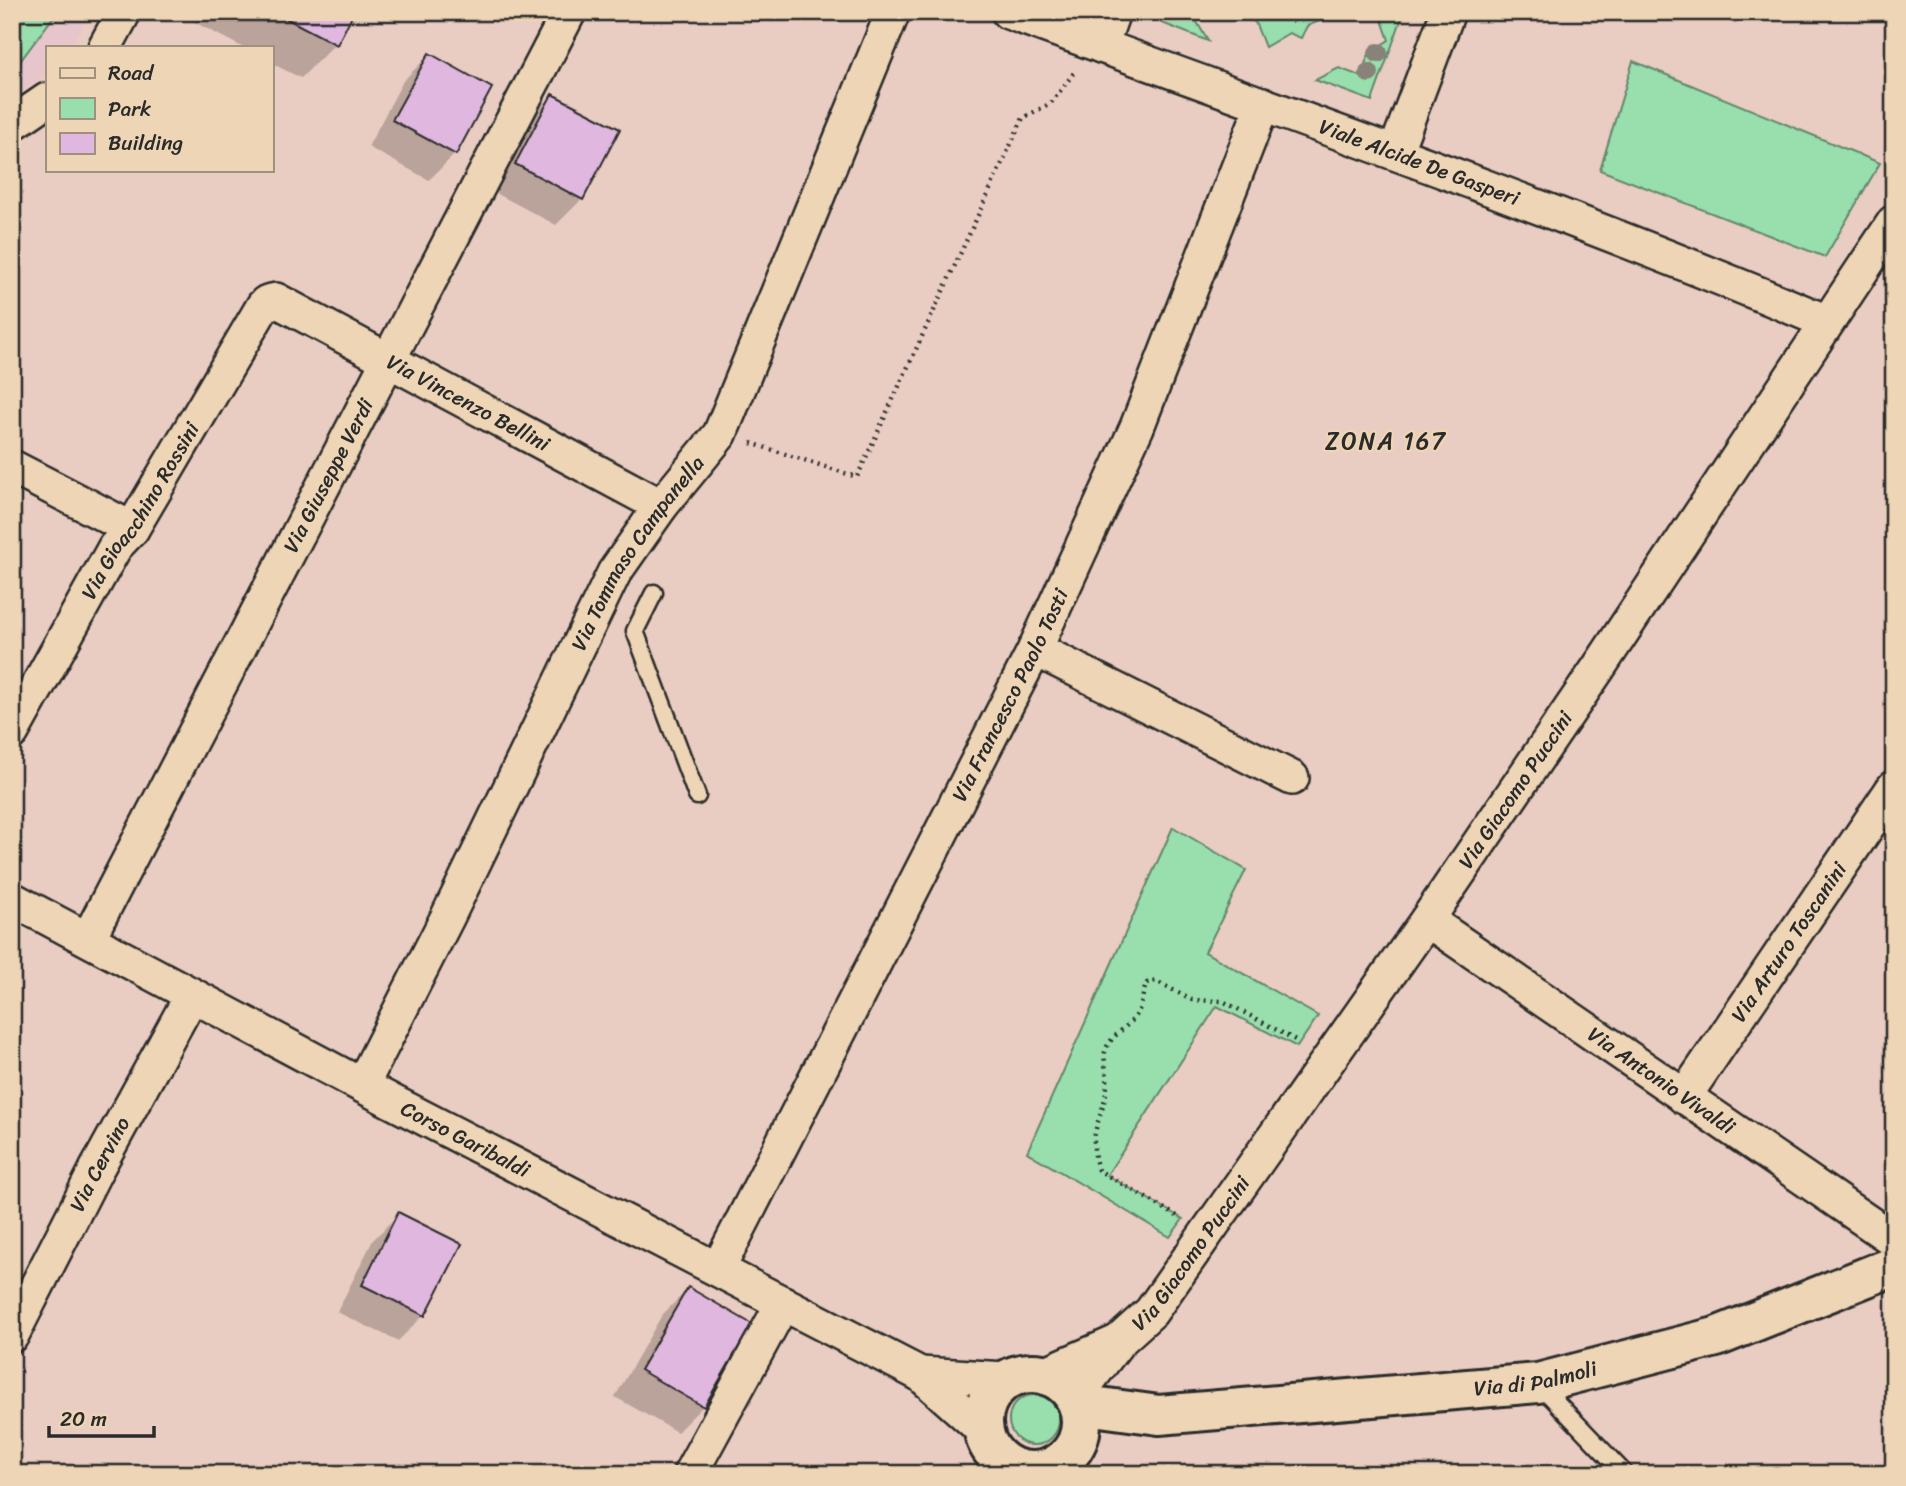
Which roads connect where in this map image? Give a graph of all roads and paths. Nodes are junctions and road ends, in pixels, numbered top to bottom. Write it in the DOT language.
graph roads {
  1 [pos="124,12"];
  2 [pos="569,12"];
  3 [pos="894,12"];
  4 [pos="1008,12"];
  5 [pos="1113,12"];
  6 [pos="1448,12"];
  7 [pos="106,46"];
  8 [pos="1090,56"];
  9 [pos="46,101"];
  10 [pos="1262,104"];
  11 [pos="12,124"];
  12 [pos="1395,153"];
  13 [pos="1894,222"];
  14 [pos="276,300"];
  15 [pos="1827,322"];
  16 [pos="386,360"];
  17 [pos="720,434"];
  18 [pos="12,467"];
  19 [pos="661,506"];
  20 [pos="132,529"];
  21 [pos="654,593"];
  22 [pos="1035,649"];
  23 [pos="12,732"];
  24 [pos="1292,778"];
  25 [pos="1894,787"];
  26 [pos="697,796"];
  27 [pos="12,899"];
  28 [pos="1427,920"];
  29 [pos="88,939"];
  30 [pos="192,995"];
  31 [pos="1329,1062"];
  32 [pos="362,1085"];
  33 [pos="1684,1097"];
  34 [pos="1208,1233"];
  35 [pos="1894,1240"];
  36 [pos="1894,1266"];
  37 [pos="718,1269"];
  38 [pos="783,1303"];
  39 [pos="12,1335"];
  40 [pos="1119,1341"];
  41 [pos="920,1374"];
  42 [pos="1044,1374"];
  43 [pos="1006,1379"];
  44 [pos="1538,1383"];
  45 [pos="1076,1401"];
  46 [pos="1159,1415"];
  47 [pos="1076,1445"];
  48 [pos="988,1452"];
  49 [pos="1028,1472"];
  50 [pos="690,1474"];
  51 [pos="1625,1474"];
  1 -- 7 [label="street"];
  2 -- 16 [label="street, Via Giuseppe Verdi"];
  3 -- 17 [label="street, Via Tommaso Campanella"];
  4 -- 8 [label="street, Viale Alcide De Gasperi"];
  5 -- 8 [label="street"];
  6 -- 12 [label="street"];
  8 -- 10 [label="street, Viale Alcide De Gasperi"];
  8 -- 17 [label="path"];
  9 -- 11 [label="street"];
  10 -- 12 [label="street, Viale Alcide De Gasperi"];
  10 -- 22 [label="street, Via Francesco Paolo Tosti"];
  12 -- 15 [label="street, Viale Alcide De Gasperi"];
  13 -- 15 [label="street, Via Giacomo Puccini"];
  14 -- 16 [label="street, Via Vincenzo Bellini"];
  14 -- 20 [label="street, Via Gioacchino Rossini"];
  15 -- 28 [label="street, Via Giacomo Puccini"];
  16 -- 19 [label="street, Via Vincenzo Bellini"];
  16 -- 29 [label="street, Via Giuseppe Verdi"];
  17 -- 19 [label="street, Via Tommaso Campanella"];
  18 -- 20 [label="street"];
  19 -- 32 [label="street, Via Tommaso Campanella"];
  20 -- 23 [label="street, Via Gioacchino Rossini"];
  21 -- 26 [label="lane"];
  22 -- 24 [label="street"];
  22 -- 37 [label="street, Via Francesco Paolo Tosti"];
  25 -- 33 [label="street, Via Arturo Toscanini"];
  27 -- 29 [label="street, Corso Garibaldi"];
  28 -- 31 [label="street, Via Giacomo Puccini"];
  28 -- 33 [label="street, Via Antonio Vivaldi"];
  29 -- 30 [label="street, Corso Garibaldi"];
  30 -- 32 [label="street, Corso Garibaldi"];
  30 -- 39 [label="street, Via Cervino"];
  31 -- 34 [label="street, Via Giacomo Puccini"];
  31 -- 34 [label="path"];
  32 -- 37 [label="street, Corso Garibaldi"];
  33 -- 35 [label="street, Via Antonio Vivaldi"];
  34 -- 40 [label="street, Via Giacomo Puccini"];
  36 -- 44 [label="street, Via di Palmoli"];
  37 -- 38 [label="street, Corso Garibaldi"];
  38 -- 41 [label="street, Corso Garibaldi"];
  38 -- 50 [label="street"];
  40 -- 42 [label="street, Via Giacomo Puccini"];
  40 -- 45 [label="street, Via Giacomo Puccini"];
  41 -- 43 [label="street, Corso Garibaldi"];
  41 -- 48 [label="street, Corso Garibaldi"];
  42 -- 43 [label="street"];
  42 -- 45 [label="street"];
  43 -- 48 [label="street"];
  44 -- 46 [label="street, Via di Palmoli"];
  44 -- 51 [label="lane"];
  45 -- 46 [label="street, Via di Palmoli"];
  45 -- 47 [label="street"];
  46 -- 47 [label="street, Via di Palmoli"];
  47 -- 49 [label="street"];
  48 -- 49 [label="street"];
}
